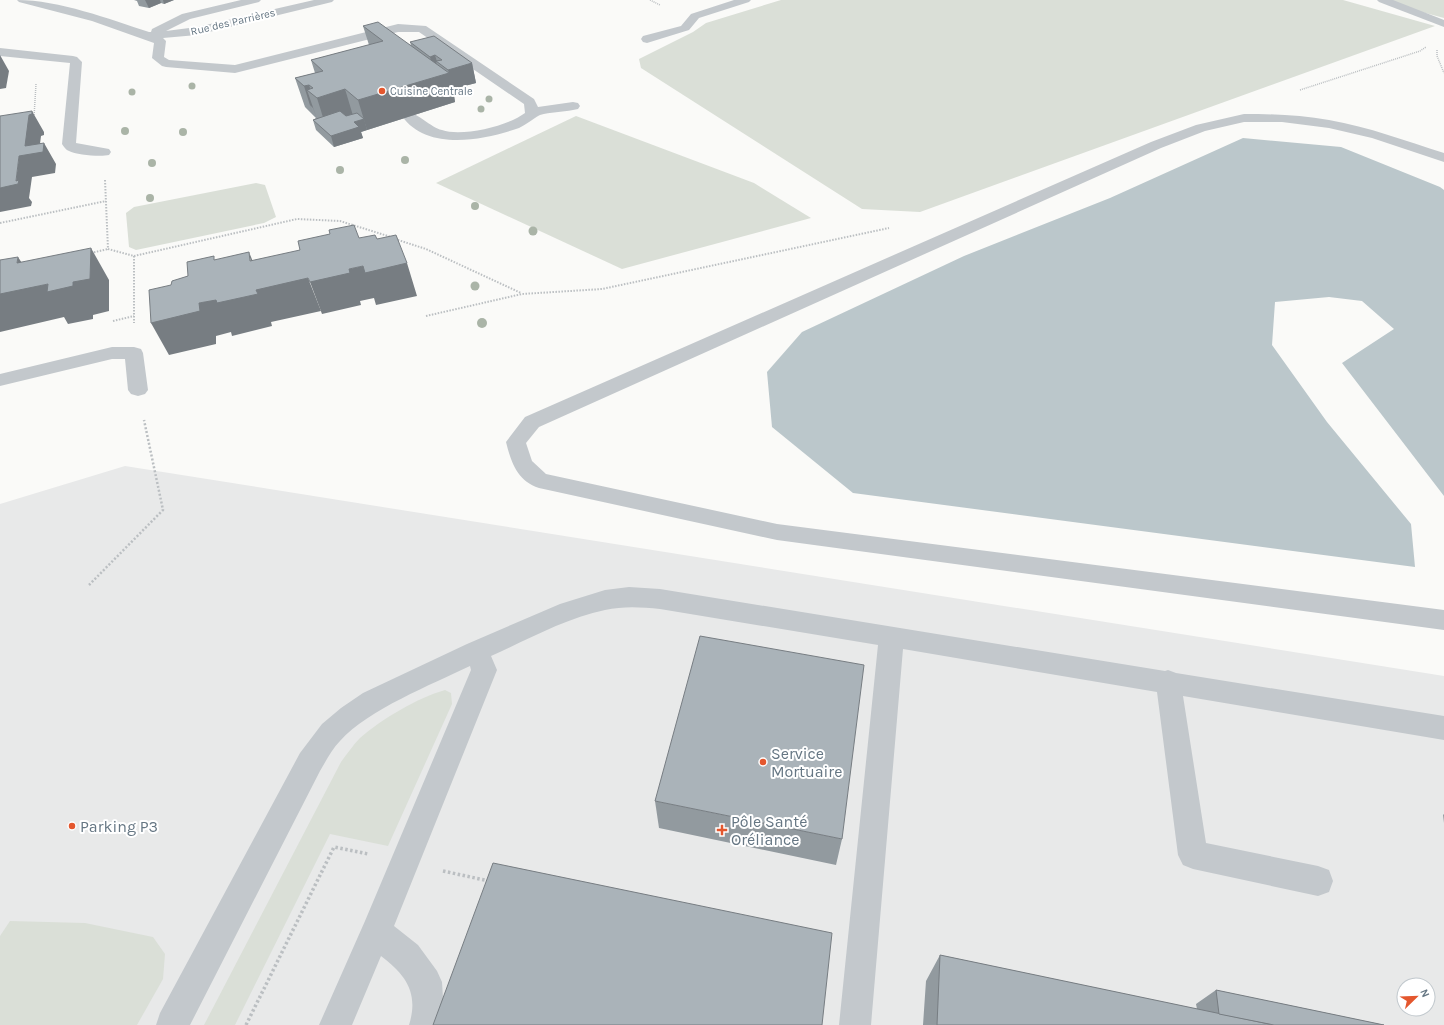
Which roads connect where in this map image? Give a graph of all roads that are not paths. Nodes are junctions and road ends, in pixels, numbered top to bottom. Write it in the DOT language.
graph roads {
  1 [pos="23,0"];
  2 [pos="255,0"];
  3 [pos="328,0"];
  4 [pos="745,0"];
  5 [pos="1383,0"];
  6 [pos="1444,24"];
  7 [pos="148,36"];
  8 [pos="647,39"];
  9 [pos="0,52"];
  10 [pos="573,106"];
  11 [pos="532,112"];
  12 [pos="409,116"];
  13 [pos="104,152"];
  14 [pos="1444,158"];
  15 [pos="0,380"];
  16 [pos="138,390"];
  17 [pos="1444,620"];
  18 [pos="891,638"];
  19 [pos="476,651"];
  20 [pos="1168,681"];
  21 [pos="1444,728"];
  22 [pos="1318,881"];
  23 [pos="376,932"];
  24 [pos="172,1025"];
  25 [pos="335,1025"];
  26 [pos="425,1025"];
  27 [pos="855,1025"];
  1 -- 7 [label="street, Rue des Parrières"];
  2 -- 7 [label="street"];
  3 -- 7 [label="street, Rue des Parrières"];
  4 -- 8 [label="street"];
  5 -- 6 [label="street"];
  7 -- 11 [label="street"];
  9 -- 13 [label="street"];
  10 -- 11 [label="street"];
  11 -- 12 [label="street"];
  14 -- 17 [label="street"];
  15 -- 16 [label="street"];
  18 -- 19 [label="street"];
  18 -- 20 [label="street"];
  18 -- 27 [label="street"];
  19 -- 23 [label="street"];
  19 -- 24 [label="street"];
  20 -- 21 [label="street"];
  20 -- 22 [label="street"];
  23 -- 25 [label="street"];
  23 -- 26 [label="street"];
}
